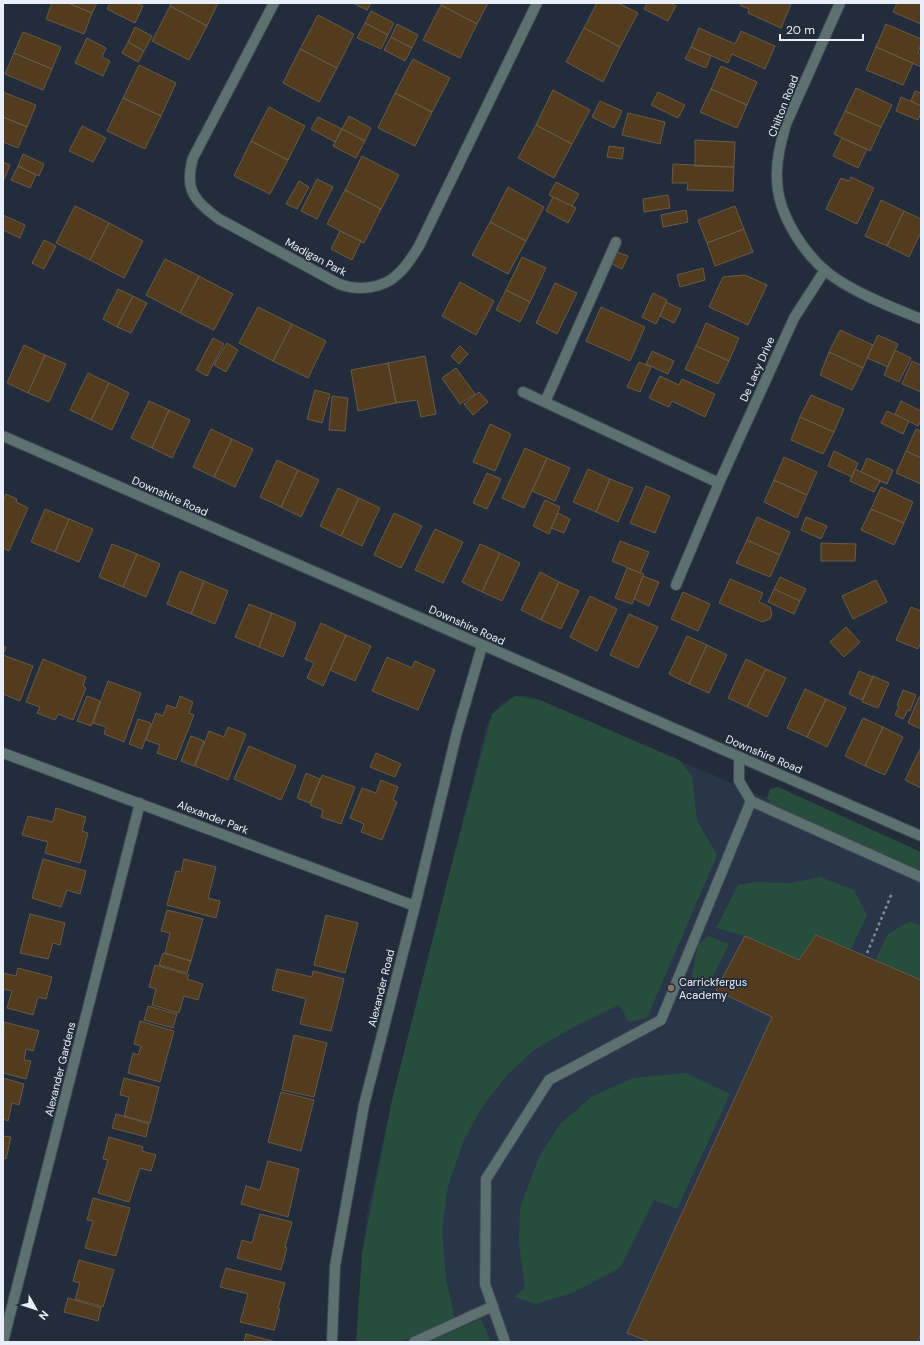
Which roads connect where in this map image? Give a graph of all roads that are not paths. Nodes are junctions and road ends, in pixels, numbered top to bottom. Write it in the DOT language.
graph roads {
  1 [pos="274,3"];
  2 [pos="537,3"];
  3 [pos="840,3"];
  4 [pos="616,242"];
  5 [pos="825,270"];
  6 [pos="921,319"];
  7 [pos="523,392"];
  8 [pos="545,402"];
  9 [pos="3,436"];
  10 [pos="719,483"];
  11 [pos="676,585"];
  12 [pos="482,646"];
  13 [pos="3,752"];
  14 [pos="739,757"];
  15 [pos="751,801"];
  16 [pos="140,803"];
  17 [pos="921,836"];
  18 [pos="921,877"];
  19 [pos="415,906"];
  20 [pos="493,1306"];
  21 [pos="3,1342"];
  22 [pos="332,1342"];
  23 [pos="414,1342"];
  24 [pos="505,1342"];
  1 -- 2 [label="street, Madigan Park"];
  3 -- 5 [label="street, Chilton Road"];
  4 -- 8 [label="street"];
  5 -- 6 [label="street, Chilton Road"];
  5 -- 10 [label="street, De Lacy Drive"];
  7 -- 8 [label="street"];
  8 -- 10 [label="street"];
  9 -- 12 [label="street, Downshire Road"];
  10 -- 11 [label="street, De Lacy Drive"];
  12 -- 14 [label="street, Downshire Road"];
  12 -- 19 [label="street, Alexander Road"];
  13 -- 16 [label="street, Alexander Park"];
  14 -- 15 [label="street"];
  14 -- 17 [label="street, Downshire Road"];
  15 -- 18 [label="street"];
  15 -- 20 [label="street"];
  16 -- 19 [label="street, Alexander Park"];
  16 -- 21 [label="street, Alexander Gardens"];
  19 -- 22 [label="street, Alexander Road"];
  20 -- 23 [label="street"];
  20 -- 24 [label="street"];
}
